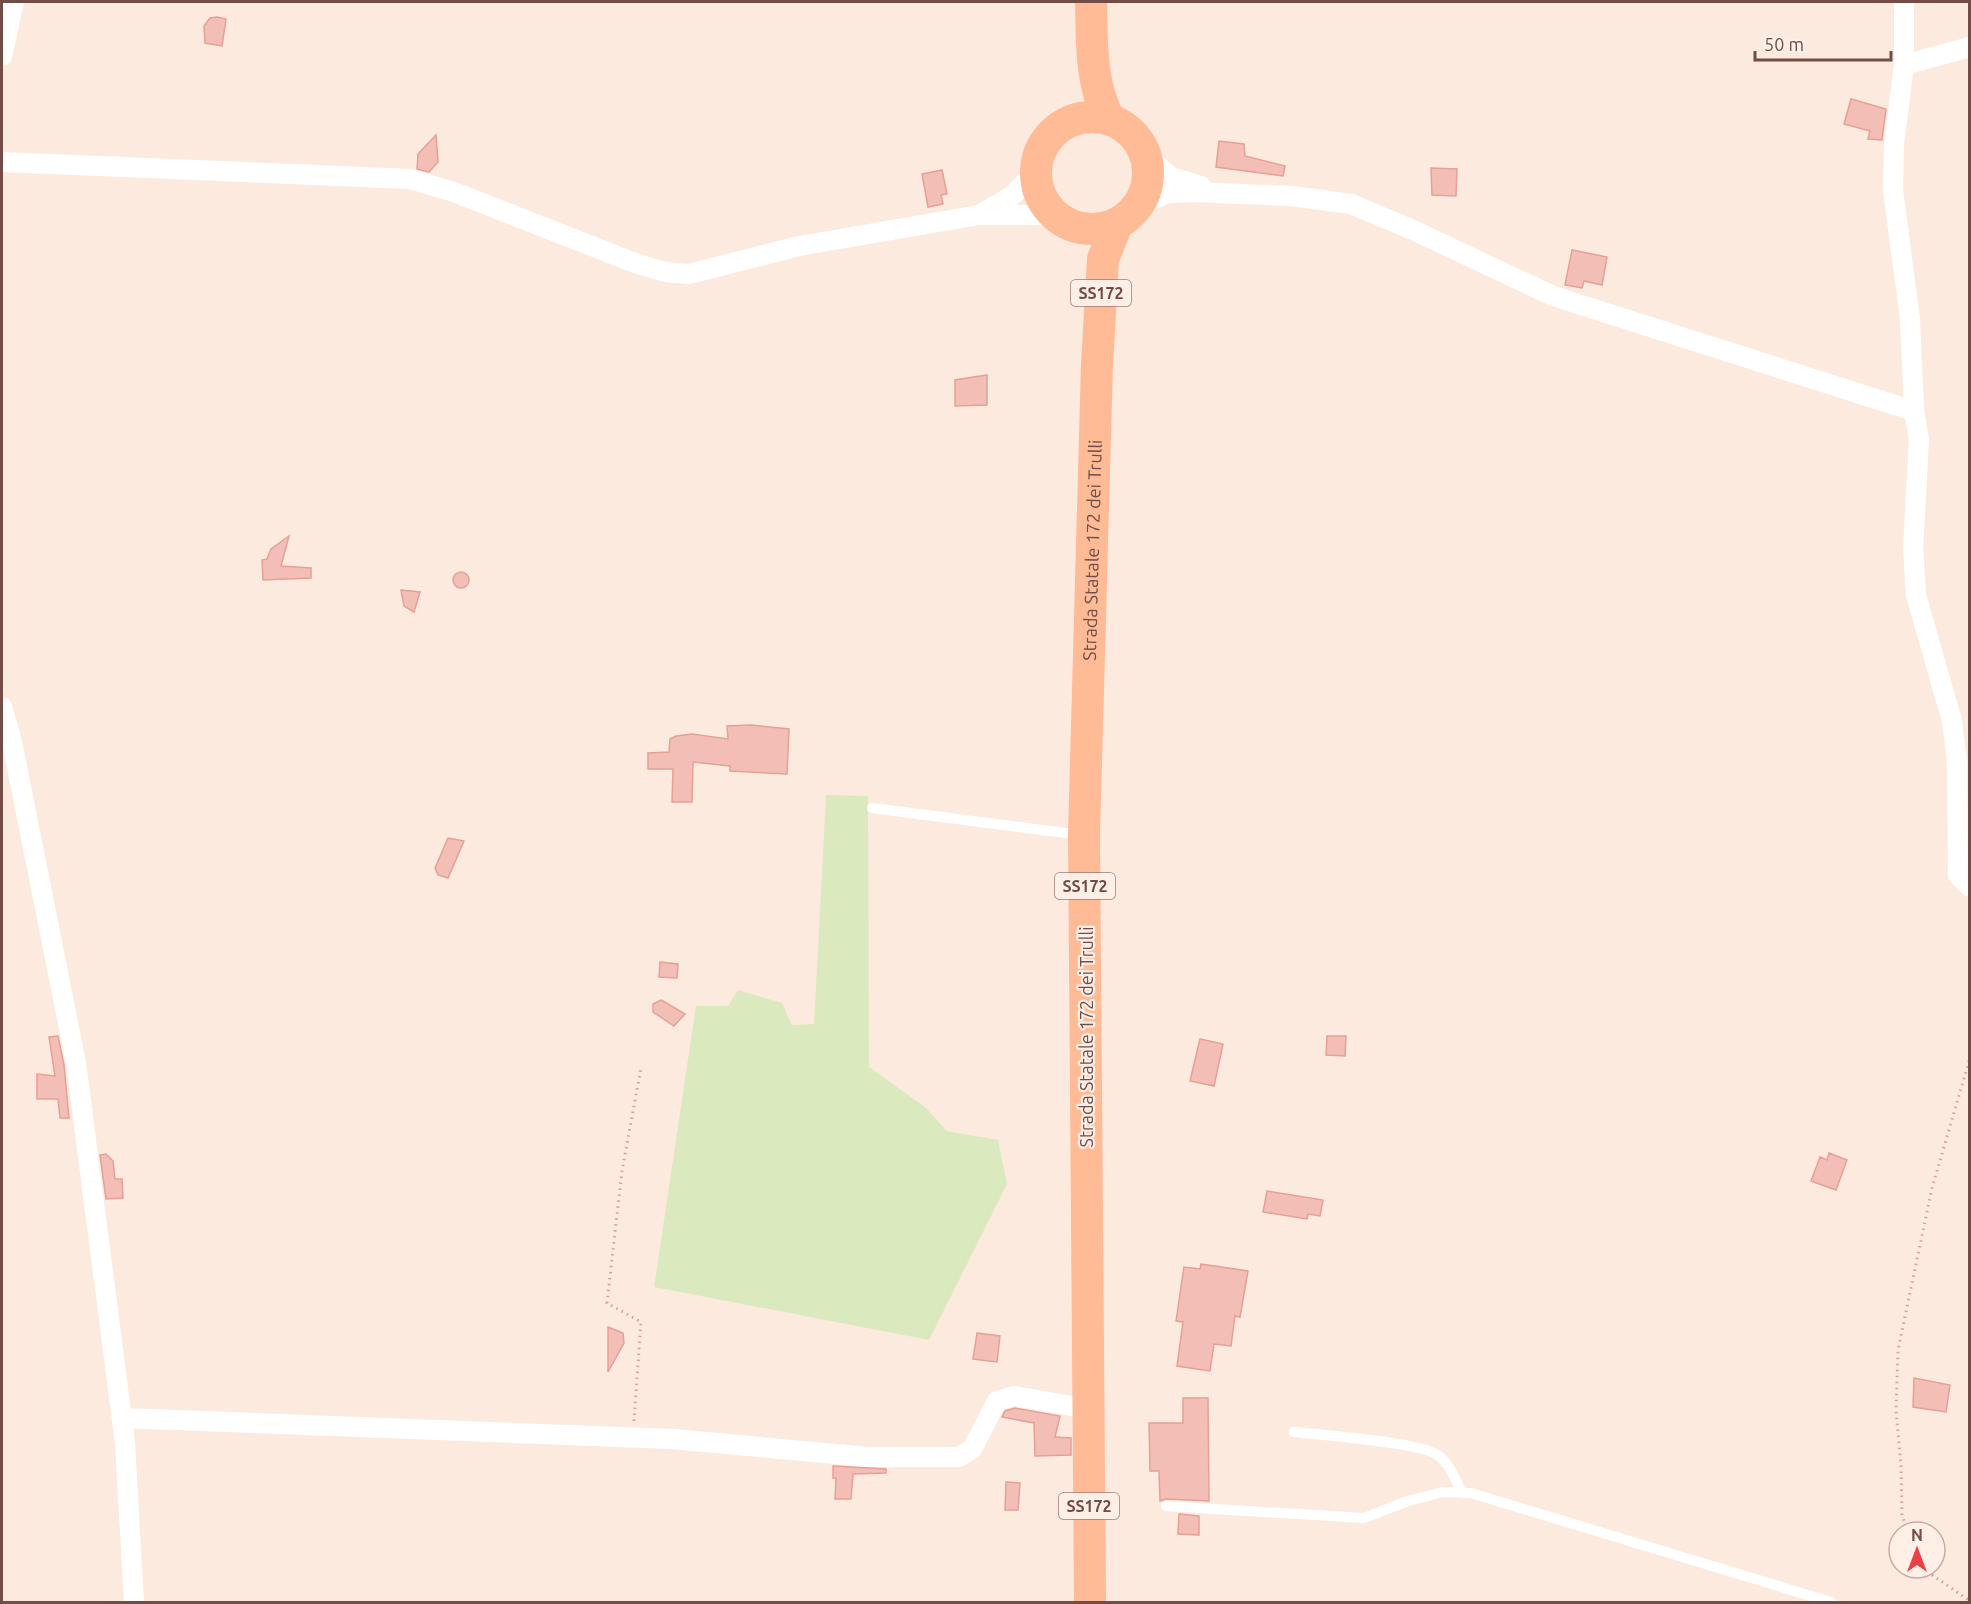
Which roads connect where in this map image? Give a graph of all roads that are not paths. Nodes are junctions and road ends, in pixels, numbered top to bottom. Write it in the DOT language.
graph roads {
  1 [pos="14,2"];
  2 [pos="1091,2"];
  3 [pos="1904,2"];
  4 [pos="1970,47"];
  5 [pos="2,56"];
  6 [pos="1093,62"];
  7 [pos="1904,65"];
  8 [pos="1110,120"];
  9 [pos="1073,121"];
  10 [pos="1146,156"];
  11 [pos="2,162"];
  12 [pos="1036,170"];
  13 [pos="1224,192"];
  14 [pos="1128,214"];
  15 [pos="979,215"];
  16 [pos="1062,220"];
  17 [pos="1097,364"];
  18 [pos="1914,411"];
  19 [pos="2,707"];
  20 [pos="872,808"];
  21 [pos="1084,835"];
  22 [pos="1970,887"];
  23 [pos="1089,1409"];
  24 [pos="122,1418"];
  25 [pos="1294,1432"];
  26 [pos="1462,1493"];
  27 [pos="1166,1506"];
  28 [pos="134,1602"];
  29 [pos="1090,1602"];
  30 [pos="1831,1602"];
  1 -- 5 [label="street"];
  2 -- 6 [label="main road"];
  3 -- 7 [label="street"];
  4 -- 7 [label="street"];
  6 -- 8 [label="main road"];
  6 -- 9 [label="main road"];
  7 -- 18 [label="street"];
  8 -- 9 [label="main road"];
  8 -- 10 [label="main road"];
  9 -- 12 [label="main road"];
  10 -- 13 [label="street"];
  10 -- 14 [label="main road, Strada Statale 172 dei Trulli"];
  11 -- 15 [label="street"];
  12 -- 15 [label="street"];
  12 -- 16 [label="main road, Strada Statale 172 dei Trulli"];
  13 -- 14 [label="street"];
  13 -- 18 [label="street"];
  14 -- 16 [label="main road"];
  14 -- 17 [label="main road, Strada Statale 172 dei Trulli / SS172"];
  15 -- 16 [label="street"];
  16 -- 17 [label="main road, Strada Statale 172 dei Trulli"];
  17 -- 21 [label="main road, Strada Statale 172 dei Trulli / SS172"];
  18 -- 22 [label="street"];
  19 -- 24 [label="street"];
  20 -- 21 [label="lane"];
  21 -- 23 [label="main road, Strada Statale 172 dei Trulli / SS172"];
  23 -- 24 [label="street"];
  23 -- 29 [label="main road, Strada Statale 172 dei Trulli / SS172"];
  24 -- 28 [label="street"];
  25 -- 26 [label="lane"];
  26 -- 27 [label="lane"];
  26 -- 30 [label="lane"];
}
